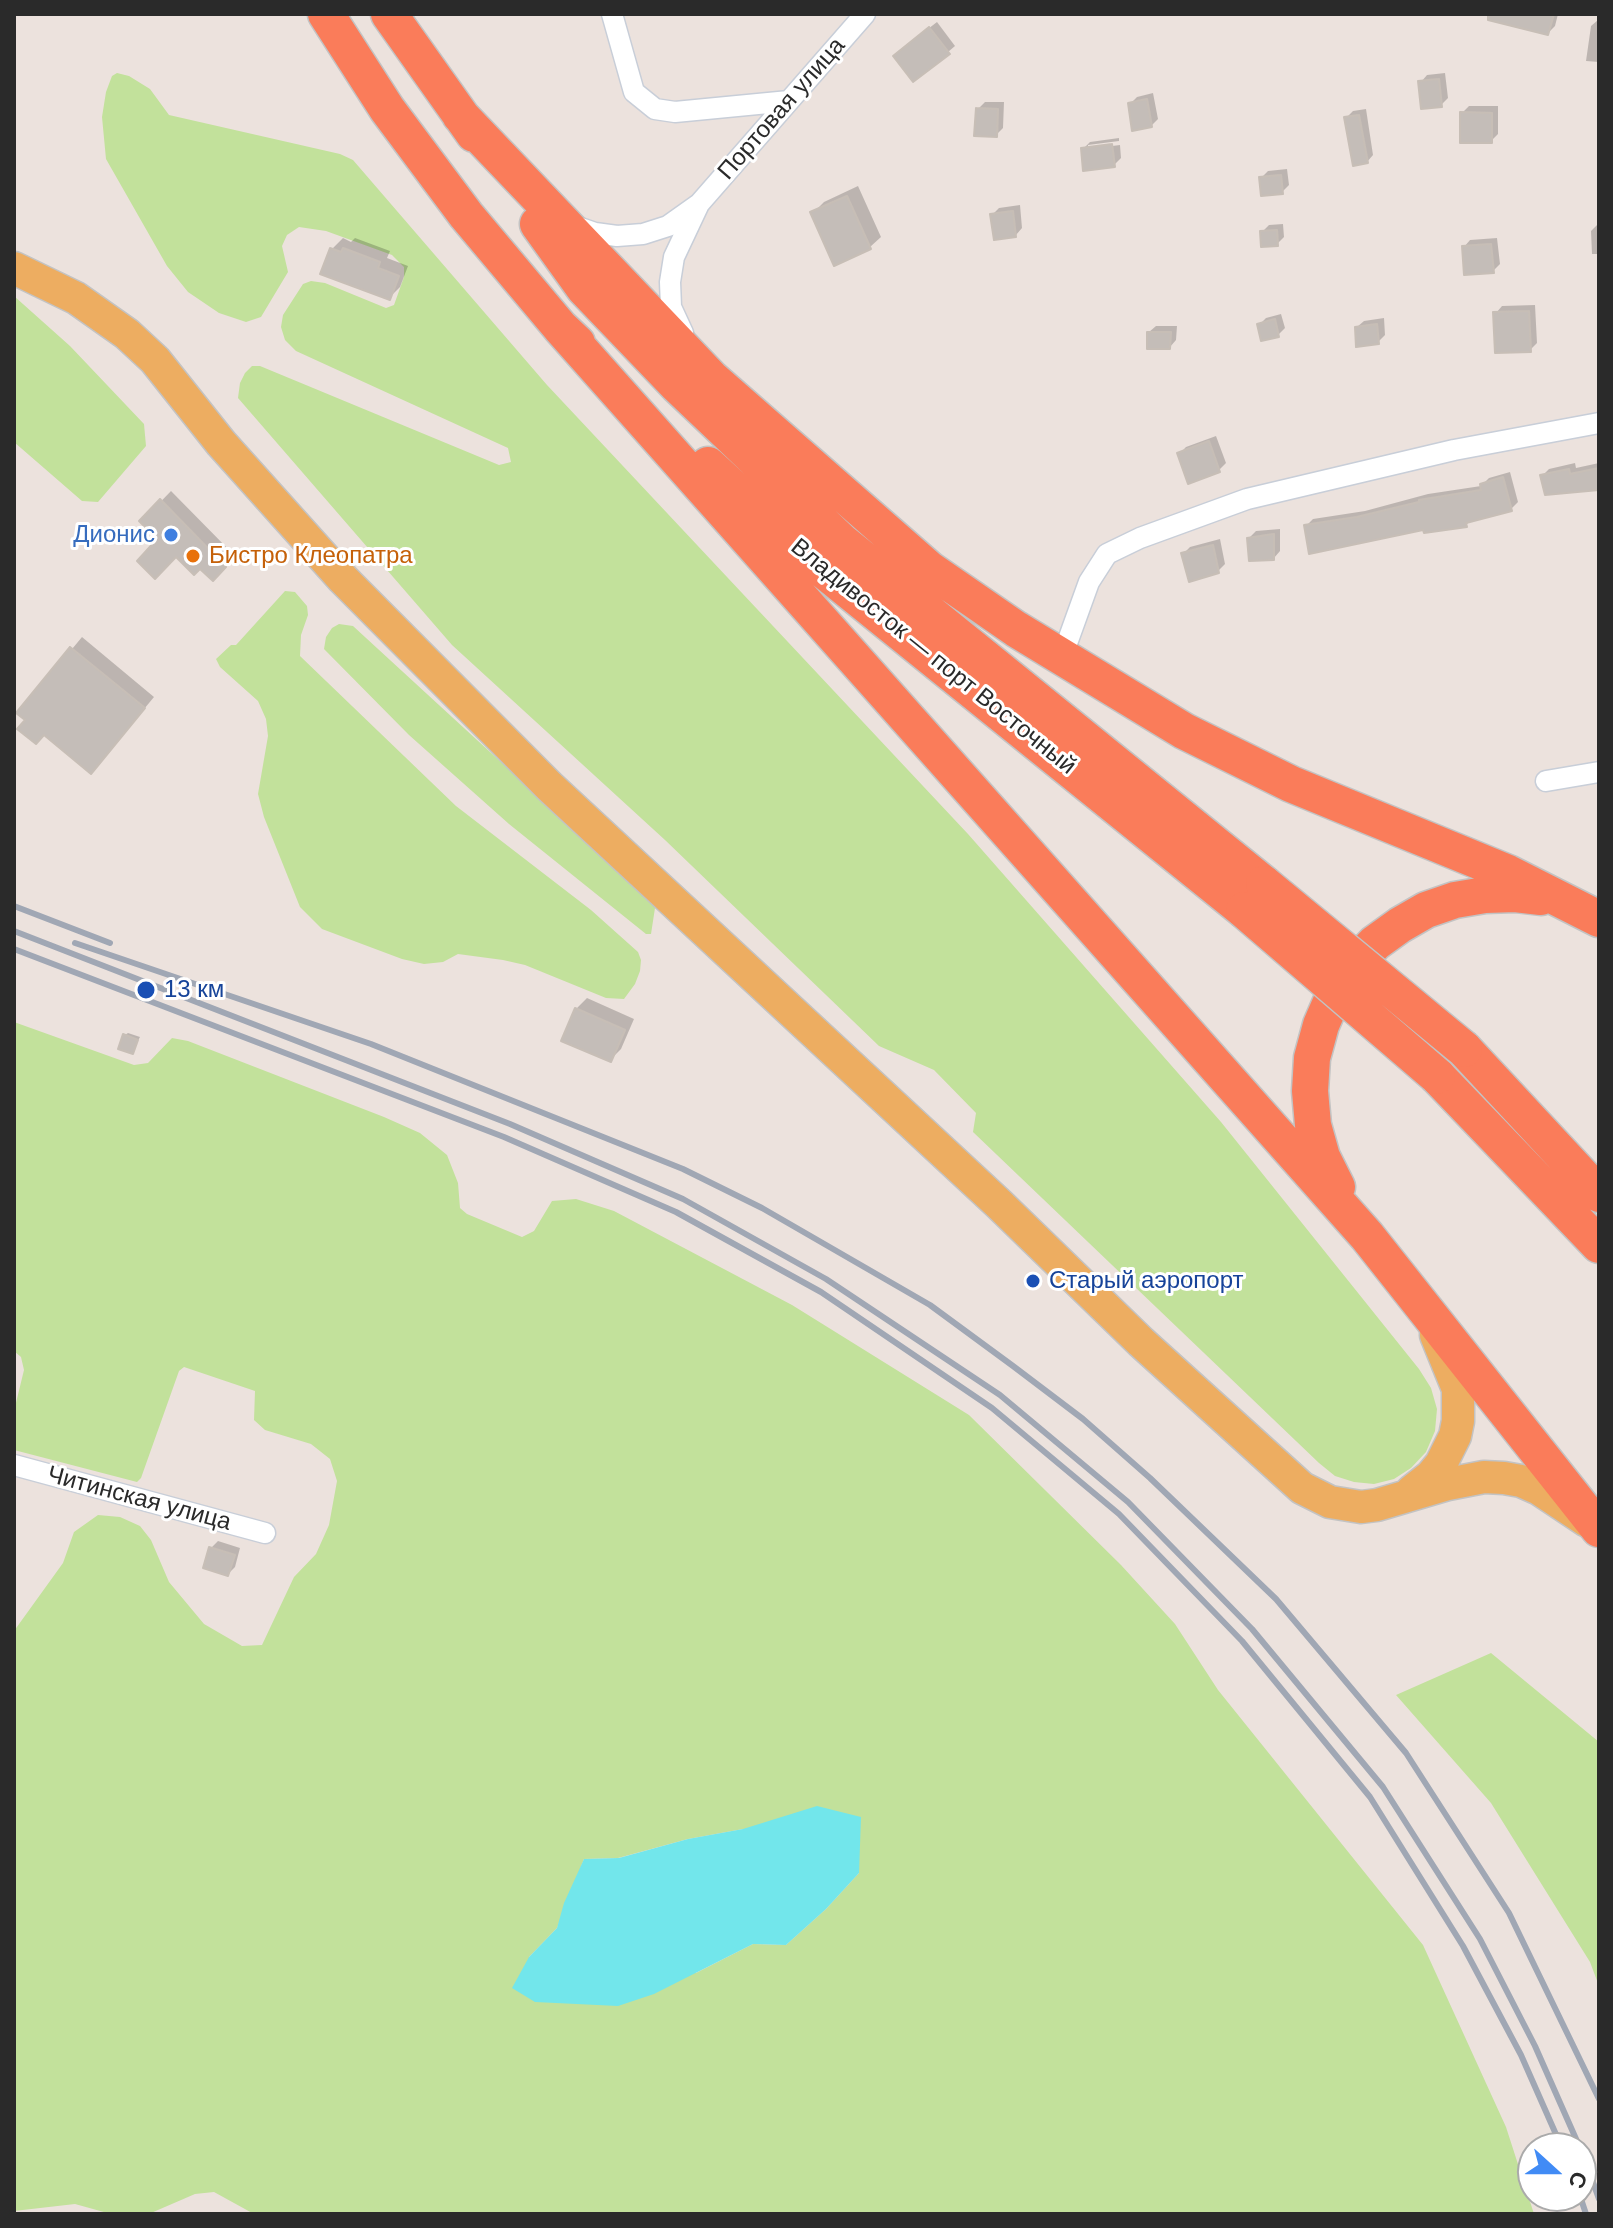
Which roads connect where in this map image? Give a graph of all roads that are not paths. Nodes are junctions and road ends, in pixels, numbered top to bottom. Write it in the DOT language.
graph roads {
  1 [pos="326,14"];
  2 [pos="389,14"];
  3 [pos="612,14"];
  4 [pos="865,14"];
  5 [pos="789,101"];
  6 [pos="460,115"];
  7 [pos="699,204"];
  8 [pos="560,220"];
  9 [pos="14,268"];
  10 [pos="560,327"];
  11 [pos="711,378"];
  12 [pos="1599,423"];
  13 [pos="1062,657"];
  14 [pos="1599,772"];
  15 [pos="1546,781"];
  16 [pos="1254,897"];
  17 [pos="1599,919"];
  18 [pos="1599,1194"];
  19 [pos="1367,1236"];
  20 [pos="1599,1245"];
  21 [pos="1425,1310"];
  22 [pos="14,1465"];
  23 [pos="1406,1495"];
  24 [pos="1599,1530"];
  25 [pos="265,1533"];
  1 -- 10 [label="highway, Владивосток — порт Восточный"];
  2 -- 6 [label="highway, Владивосток — порт Восточный"];
  3 -- 5 [label="street"];
  4 -- 5 [label="street, Портовая улица"];
  5 -- 7 [label="street, Портовая улица"];
  6 -- 8 [label="highway"];
  6 -- 16 [label="highway, Владивосток — порт Восточный"];
  7 -- 8 [label="street"];
  7 -- 11 [label="street"];
  8 -- 11 [label="highway"];
  9 -- 23 [label="main road"];
  10 -- 16 [label="highway, Владивосток — порт Восточный"];
  10 -- 19 [label="highway"];
  11 -- 13 [label="highway"];
  12 -- 13 [label="street"];
  13 -- 17 [label="highway"];
  14 -- 15 [label="street"];
  16 -- 18 [label="highway, Владивосток — порт Восточный, bridge"];
  16 -- 20 [label="highway, Владивосток — порт Восточный, bridge"];
  17 -- 19 [label="highway"];
  19 -- 21 [label="highway"];
  21 -- 23 [label="main road"];
  21 -- 24 [label="highway"];
  22 -- 25 [label="street, Читинская улица"];
  23 -- 24 [label="main road"];
}
